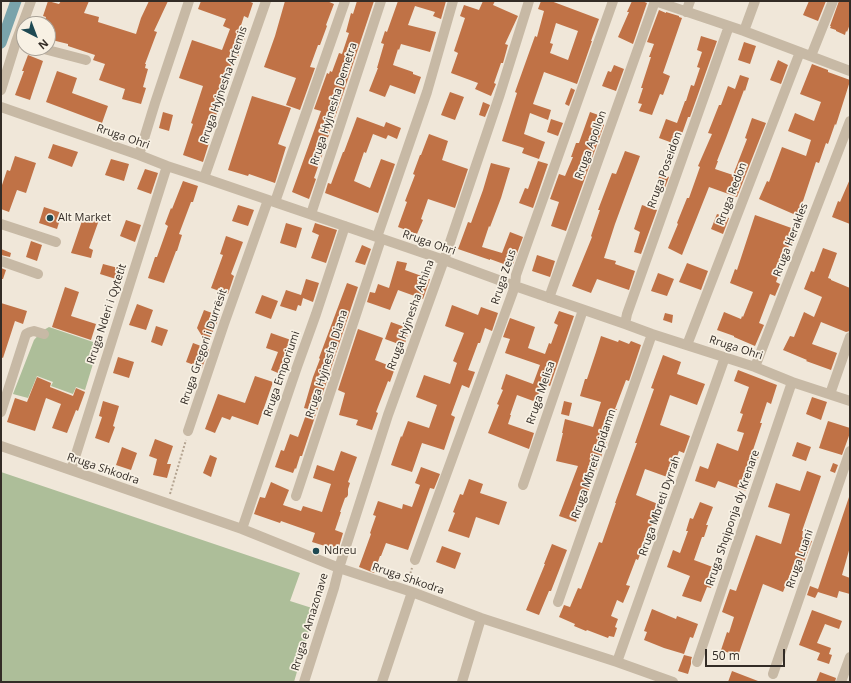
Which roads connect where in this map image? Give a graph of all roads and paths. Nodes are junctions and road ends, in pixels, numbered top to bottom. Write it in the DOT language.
graph roads {
  1 [pos="31,1"];
  2 [pos="189,1"];
  3 [pos="266,1"];
  4 [pos="345,1"];
  5 [pos="381,1"];
  6 [pos="453,1"];
  7 [pos="529,1"];
  8 [pos="613,1"];
  9 [pos="655,1"];
  10 [pos="690,1"];
  11 [pos="755,1"];
  12 [pos="833,1"];
  13 [pos="686,12"];
  14 [pos="27,16"];
  15 [pos="729,26"];
  16 [pos="744,31"];
  17 [pos="56,52"];
  18 [pos="800,52"];
  19 [pos="16,53"];
  20 [pos="811,56"];
  21 [pos="86,60"];
  22 [pos="850,71"];
  23 [pos="1,90"];
  24 [pos="1,107"];
  25 [pos="850,121"];
  26 [pos="139,155"];
  27 [pos="167,166"];
  28 [pos="204,178"];
  29 [pos="271,201"];
  30 [pos="311,214"];
  31 [pos="1,224"];
  32 [pos="345,226"];
  33 [pos="379,238"];
  34 [pos="56,242"];
  35 [pos="444,260"];
  36 [pos="1,261"];
  37 [pos="38,274"];
  38 [pos="514,286"];
  39 [pos="549,298"];
  40 [pos="583,310"];
  41 [pos="625,324"];
  42 [pos="44,334"];
  43 [pos="652,334"];
  44 [pos="850,337"];
  45 [pos="687,345"];
  46 [pos="725,357"];
  47 [pos="755,367"];
  48 [pos="792,382"];
  49 [pos="830,394"];
  50 [pos="850,401"];
  51 [pos="1,412"];
  52 [pos="188,431"];
  53 [pos="1,446"];
  54 [pos="850,451"];
  55 [pos="71,470"];
  56 [pos="523,485"];
  57 [pos="296,496"];
  58 [pos="167,504"];
  59 [pos="242,529"];
  60 [pos="415,560"];
  61 [pos="339,568"];
  62 [pos="409,591"];
  63 [pos="558,602"];
  64 [pos="482,618"];
  65 [pos="850,657"];
  66 [pos="617,662"];
  67 [pos="697,662"];
  68 [pos="773,674"];
  69 [pos="304,682"];
  70 [pos="382,682"];
  71 [pos="462,682"];
  72 [pos="673,682"];
  73 [pos="841,682"];
  1 -- 14 [label="street"];
  2 -- 26 [label="street"];
  3 -- 28 [label="street, Rruga Hyjnesha Artemis"];
  4 -- 29 [label="street, Rruga Gregori i Durrësit"];
  5 -- 30 [label="street, Rruga Hyjnesha Demetra"];
  6 -- 33 [label="street, Rruga Hyjnesha Diana"];
  7 -- 35 [label="street, Rruga Hyjnesha Athina"];
  8 -- 38 [label="street, Rruga Zeus"];
  9 -- 13 [label="street"];
  9 -- 39 [label="street, Rruga Apollon"];
  10 -- 13 [label="street"];
  11 -- 16 [label="street"];
  12 -- 20 [label="street"];
  13 -- 15 [label="street"];
  15 -- 16 [label="street"];
  15 -- 41 [label="street, Rruga Poseidon"];
  16 -- 18 [label="street"];
  17 -- 21 [label="street"];
  18 -- 20 [label="street"];
  18 -- 45 [label="street, Rruga Redon"];
  19 -- 23 [label="street"];
  20 -- 22 [label="street"];
  24 -- 26 [label="street, Rruga Ohri"];
  25 -- 47 [label="street, Rruga Herakles"];
  26 -- 27 [label="street, Rruga Ohri"];
  27 -- 28 [label="street, Rruga Ohri"];
  27 -- 55 [label="street, Rruga Nderi i Qytetit"];
  28 -- 29 [label="street, Rruga Ohri"];
  29 -- 30 [label="street, Rruga Ohri"];
  29 -- 52 [label="street, Rruga Gregori i Durrësit"];
  30 -- 32 [label="street, Rruga Ohri"];
  31 -- 34 [label="street"];
  32 -- 33 [label="street, Rruga Ohri"];
  32 -- 59 [label="street, Rruga Emporiumi"];
  33 -- 35 [label="street, Rruga Ohri"];
  33 -- 57 [label="street, Rruga Hyjnesha Diana"];
  35 -- 38 [label="street, Rruga Ohri"];
  35 -- 61 [label="street, Rruga Hyjnesha Athina"];
  36 -- 37 [label="street"];
  38 -- 39 [label="street, Rruga Ohri"];
  38 -- 60 [label="street, Rruga Zeus"];
  39 -- 40 [label="street, Rruga Ohri"];
  40 -- 41 [label="street, Rruga Ohri"];
  40 -- 56 [label="street, Rruga Melisa"];
  41 -- 43 [label="street, Rruga Ohri"];
  42 -- 51 [label="street"];
  43 -- 45 [label="street, Rruga Ohri"];
  43 -- 63 [label="street, Rruga Mbreti Epidamn"];
  44 -- 49 [label="street"];
  45 -- 46 [label="street, Rruga Ohri"];
  46 -- 47 [label="street, Rruga Ohri"];
  46 -- 66 [label="street, Rruga Mbreti Dyrrah"];
  47 -- 48 [label="street, Rruga Ohri"];
  48 -- 49 [label="street, Rruga Ohri"];
  48 -- 67 [label="street, Rruga Shqiponja dy Krenare"];
  49 -- 50 [label="street, Rruga Ohri"];
  52 -- 58 [label="path"];
  53 -- 55 [label="street, Rruga Shkodra"];
  54 -- 68 [label="street, Rruga Luani"];
  55 -- 58 [label="street, Rruga Shkodra"];
  58 -- 59 [label="street, Rruga Shkodra"];
  59 -- 61 [label="street, Rruga Shkodra"];
  60 -- 62 [label="path"];
  61 -- 62 [label="street, Rruga Shkodra"];
  61 -- 69 [label="street, Rruga e Amazonave"];
  62 -- 64 [label="street, Rruga Shkodra"];
  62 -- 70 [label="street"];
  64 -- 66 [label="street, Rruga Shkodra"];
  64 -- 71 [label="street"];
  65 -- 73 [label="street"];
  66 -- 72 [label="street, Rruga Shkodra"];
}
